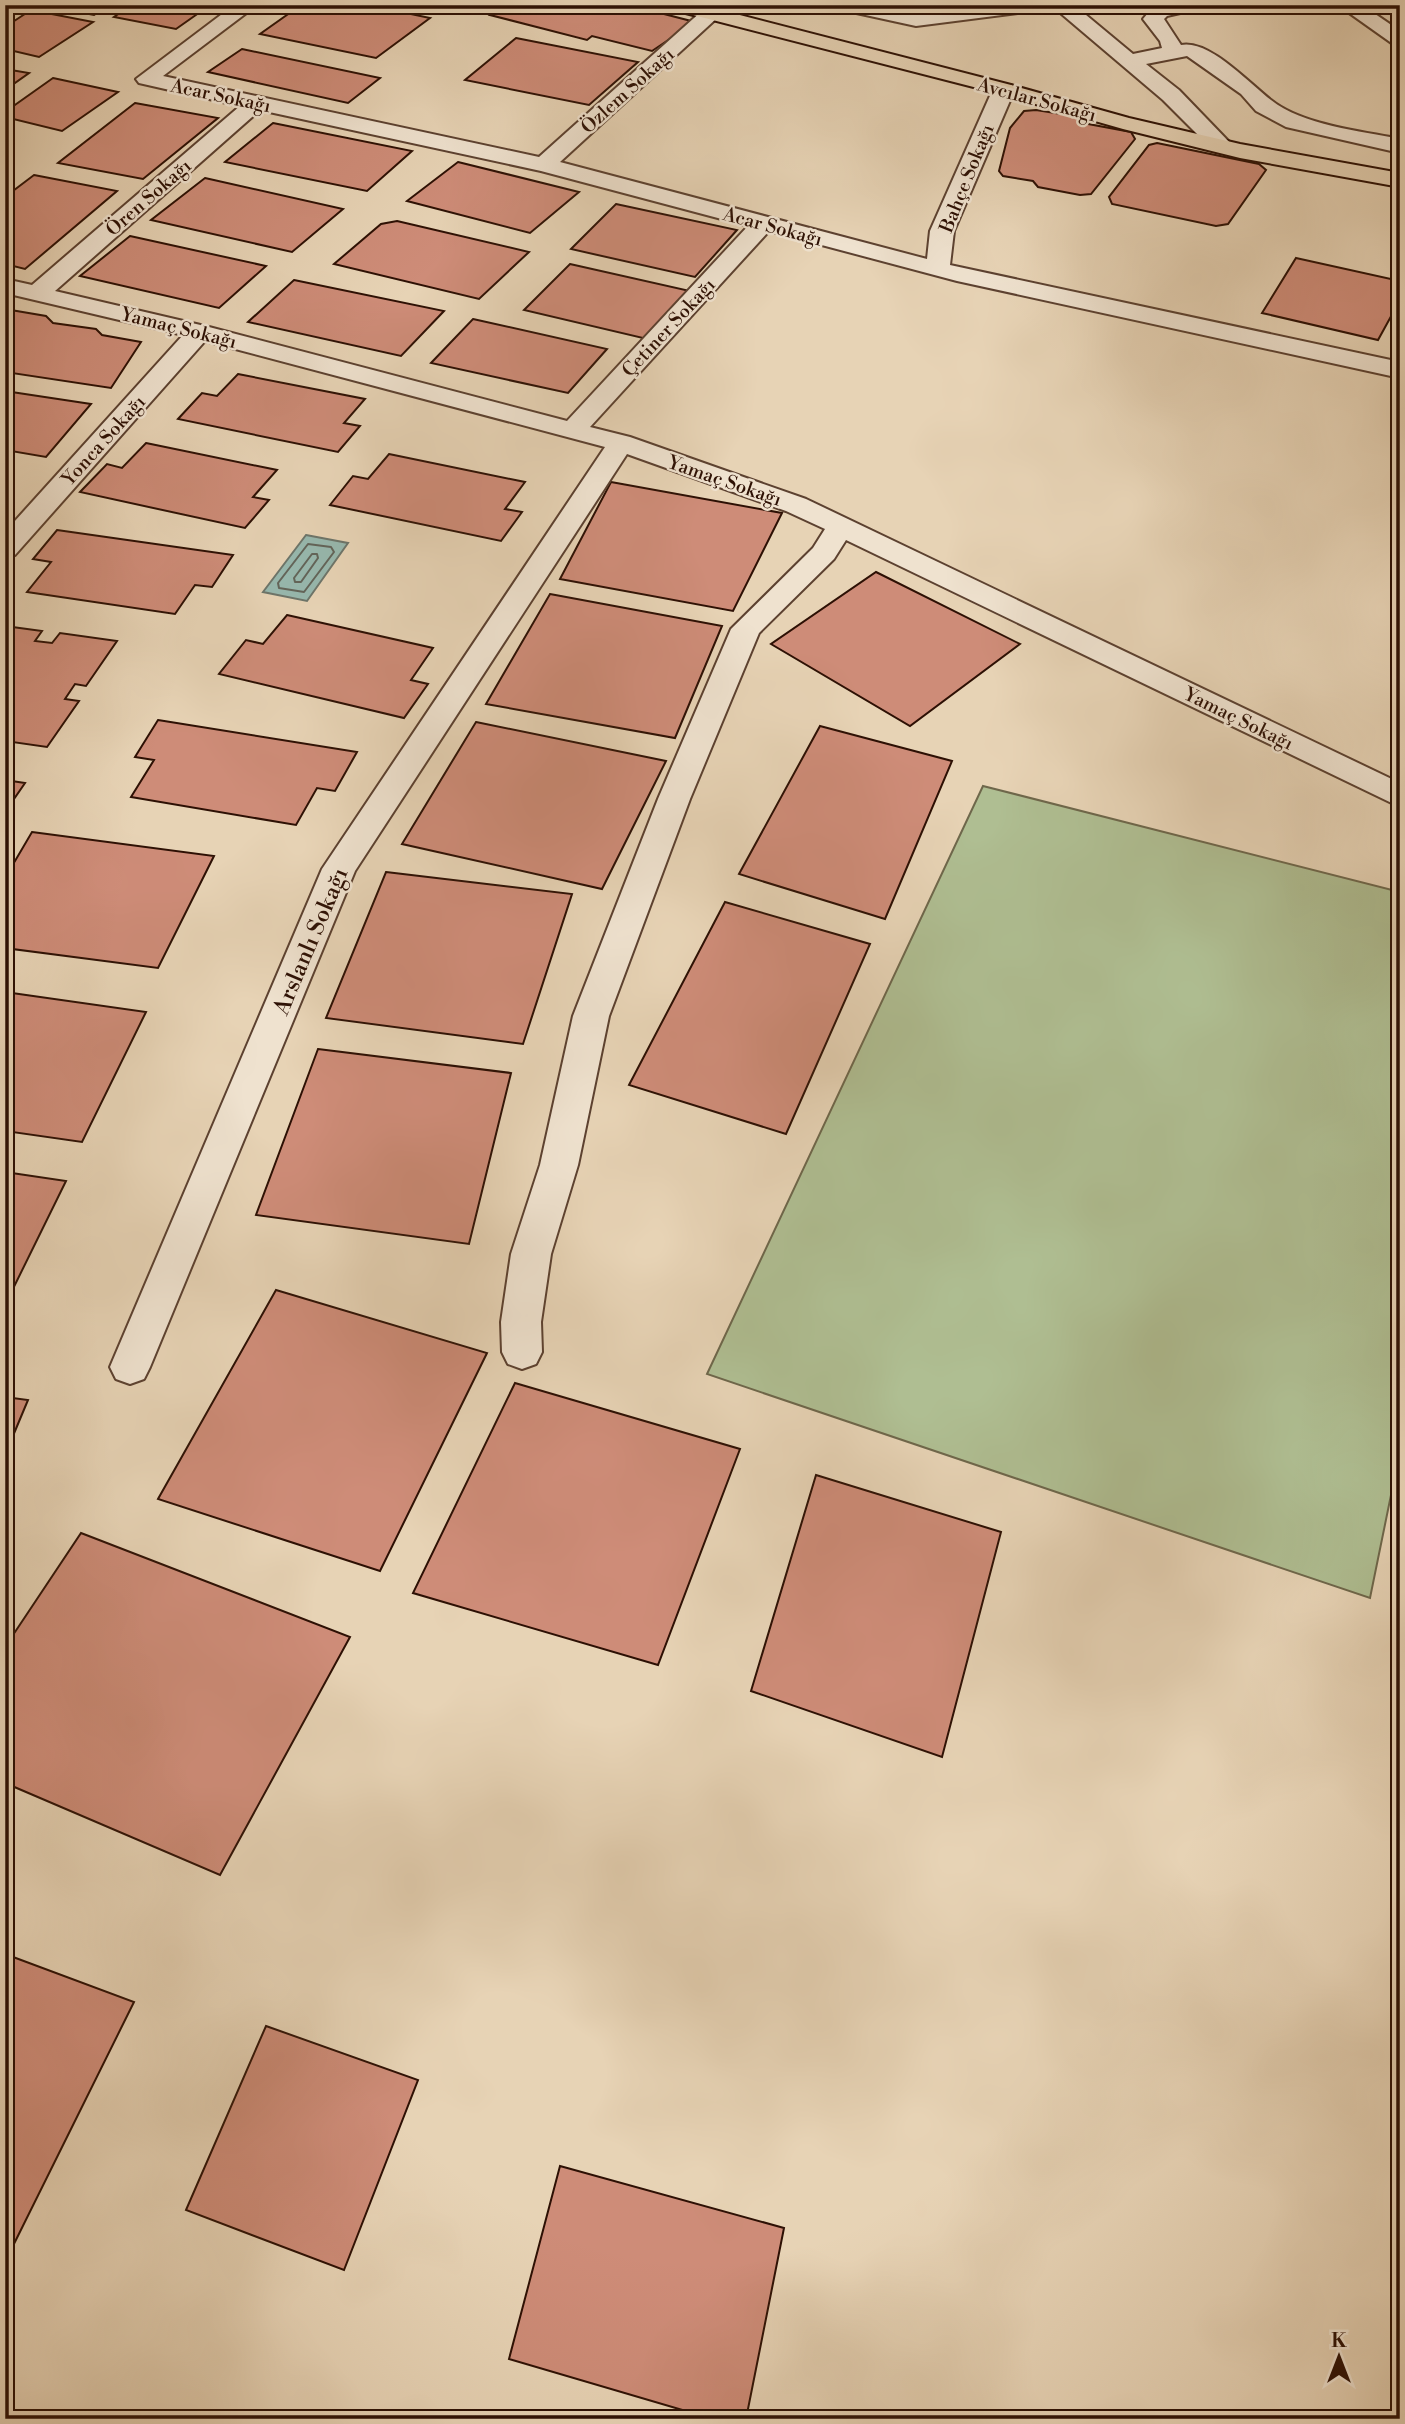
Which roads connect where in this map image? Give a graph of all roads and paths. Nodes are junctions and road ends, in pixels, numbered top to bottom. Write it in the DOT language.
graph roads {
  1 [pos="247,5"];
  2 [pos="677,5"];
  3 [pos="845,5"];
  4 [pos="1033,5"];
  5 [pos="1061,5"];
  6 [pos="1191,5"];
  7 [pos="1348,5"];
  8 [pos="710,14"];
  9 [pos="1400,40"];
  10 [pos="1173,52"];
  11 [pos="1129,61"];
  12 [pos="1004,89"];
  13 [pos="257,102"];
  14 [pos="1222,146"];
  15 [pos="1400,146"];
  16 [pos="544,165"];
  17 [pos="1400,180"];
  18 [pos="764,223"];
  19 [pos="938,269"];
  20 [pos="5,286"];
  21 [pos="39,292"];
  22 [pos="200,332"];
  23 [pos="1400,370"];
  24 [pos="572,431"];
  25 [pos="621,443"];
  26 [pos="840,527"];
  27 [pos="5,549"];
  28 [pos="1400,796"];
  29 [pos="522,1352"];
  30 [pos="130,1367"];
  1 -- 13 [label="street, Acar Sokağı"];
  2 -- 8 [label="main road, Avcılar Sokağı"];
  3 -- 4 [label="street"];
  5 -- 11 [label="street"];
  6 -- 10 [label="street"];
  7 -- 9 [label="street"];
  8 -- 12 [label="main road, Avcılar Sokağı"];
  8 -- 16 [label="street, Özlem Sokağı"];
  10 -- 11 [label="street"];
  10 -- 15 [label="street"];
  11 -- 14 [label="street"];
  12 -- 14 [label="main road, Avcılar Sokağı"];
  12 -- 19 [label="street, Bahçe Sokağı"];
  13 -- 16 [label="street, Acar Sokağı"];
  13 -- 21 [label="street, Ören Sokağı"];
  14 -- 17 [label="main road, Avcılar Sokağı"];
  16 -- 18 [label="street, Acar Sokağı"];
  18 -- 19 [label="street, Acar Sokağı"];
  18 -- 24 [label="street, Çetiner Sokağı"];
  19 -- 23 [label="street, Acar Sokağı"];
  20 -- 21 [label="street, Yamaç Sokağı"];
  21 -- 22 [label="street, Yamaç Sokağı"];
  22 -- 24 [label="street, Yamaç Sokağı"];
  22 -- 27 [label="street, Yonca Sokağı"];
  24 -- 25 [label="street, Yamaç Sokağı"];
  25 -- 26 [label="street, Yamaç Sokağı"];
  25 -- 30 [label="street, Arslanlı Sokağı"];
  26 -- 28 [label="street, Yamaç Sokağı"];
  26 -- 29 [label="street"];
}
